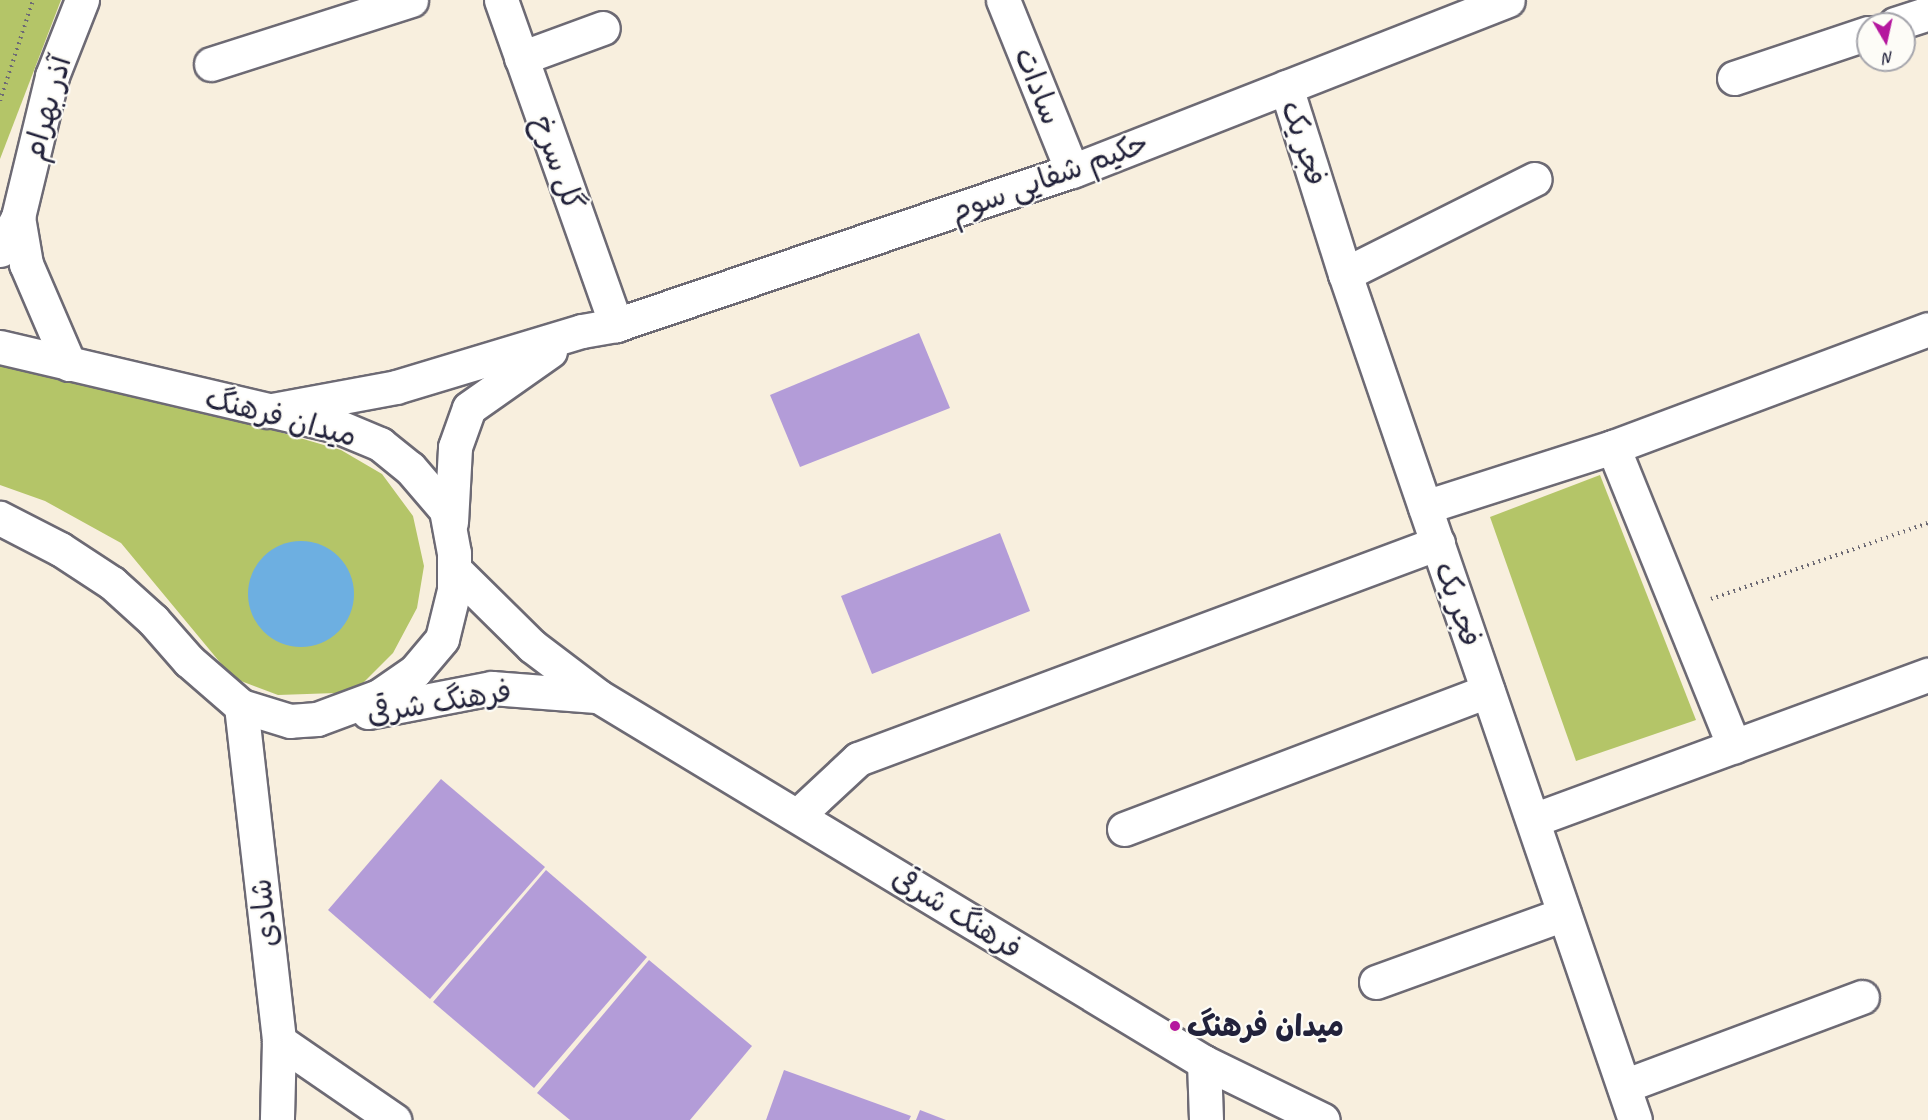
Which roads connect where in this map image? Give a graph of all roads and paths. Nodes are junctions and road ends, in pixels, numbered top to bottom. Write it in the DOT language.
graph roads {
  1 [pos="33,0"];
  2 [pos="82,0"];
  3 [pos="411,0"];
  4 [pos="501,0"];
  5 [pos="1004,0"];
  6 [pos="1508,0"];
  7 [pos="603,28"];
  8 [pos="1856,37"];
  9 [pos="521,58"];
  10 [pos="211,64"];
  11 [pos="1734,78"];
  12 [pos="1286,87"];
  13 [pos="1,94"];
  14 [pos="0,101"];
  15 [pos="1072,171"];
  16 [pos="1535,179"];
  17 [pos="18,217"];
  18 [pos="0,250"];
  19 [pos="1345,274"];
  20 [pos="616,325"];
  21 [pos="1928,329"];
  22 [pos="582,331"];
  23 [pos="0,347"];
  24 [pos="69,364"];
  25 [pos="267,411"];
  26 [pos="1613,447"];
  27 [pos="1425,507"];
  28 [pos="0,518"];
  29 [pos="451,522"];
  30 [pos="1928,523"];
  31 [pos="1437,543"];
  32 [pos="454,568"];
  33 [pos="1679,611"];
  34 [pos="1928,675"];
  35 [pos="1488,691"];
  36 [pos="597,696"];
  37 [pos="241,706"];
  38 [pos="317,719"];
  39 [pos="1734,746"];
  40 [pos="798,816"];
  41 [pos="1533,820"];
  42 [pos="1124,829"];
  43 [pos="1564,914"];
  44 [pos="1376,982"];
  45 [pos="1862,998"];
  46 [pos="279,1041"];
  47 [pos="1204,1062"];
  48 [pos="1623,1086"];
  49 [pos="1307,1117"];
  50 [pos="277,1120"];
  51 [pos="394,1120"];
  52 [pos="1206,1120"];
  53 [pos="1635,1120"];
  1 -- 13 [label="path"];
  2 -- 17 [label="street, آذر بهرام"];
  3 -- 10 [label="street"];
  4 -- 9 [label="street, گل سرخ"];
  5 -- 15 [label="street, سادات"];
  6 -- 12 [label="street, حکیم شفایی سوم"];
  7 -- 9 [label="street"];
  8 -- 11 [label="street"];
  9 -- 20 [label="street, گل سرخ"];
  12 -- 15 [label="street, حکیم شفایی سوم"];
  12 -- 19 [label="street, فجر یک"];
  13 -- 14 [label="path"];
  15 -- 20 [label="street, حکیم شفایی سوم"];
  16 -- 19 [label="street"];
  17 -- 18 [label="street"];
  17 -- 24 [label="street"];
  19 -- 27 [label="street, فجر یک"];
  20 -- 22 [label="street, حکیم شفایی سوم"];
  21 -- 26 [label="street"];
  22 -- 25 [label="street, حکیم شفایی سوم"];
  22 -- 29 [label="street"];
  23 -- 24 [label="street, میدان فرهنگ"];
  24 -- 25 [label="street, میدان فرهنگ"];
  25 -- 29 [label="street, میدان فرهنگ"];
  26 -- 27 [label="street"];
  26 -- 33 [label="street"];
  27 -- 31 [label="street, فجر یک"];
  28 -- 37 [label="street"];
  29 -- 32 [label="street"];
  30 -- 33 [label="path"];
  31 -- 35 [label="street, فجر یک"];
  31 -- 40 [label="street"];
  32 -- 36 [label="street, فرهنگ شرقی"];
  32 -- 38 [label="street"];
  33 -- 39 [label="street"];
  34 -- 39 [label="street"];
  35 -- 41 [label="street, فجر یک"];
  35 -- 42 [label="street"];
  36 -- 38 [label="street, فرهنگ شرقی"];
  36 -- 40 [label="street, فرهنگ شرقی"];
  37 -- 38 [label="street"];
  37 -- 46 [label="street, شادی"];
  39 -- 41 [label="street"];
  40 -- 47 [label="street, فرهنگ شرقی"];
  41 -- 43 [label="street, فجر یک"];
  43 -- 44 [label="street"];
  43 -- 48 [label="street, فجر یک"];
  45 -- 48 [label="street"];
  46 -- 50 [label="street, شادی"];
  46 -- 51 [label="street"];
  47 -- 49 [label="street, فرهنگ شرقی"];
  47 -- 52 [label="street"];
  48 -- 53 [label="street, فجر یک"];
}
